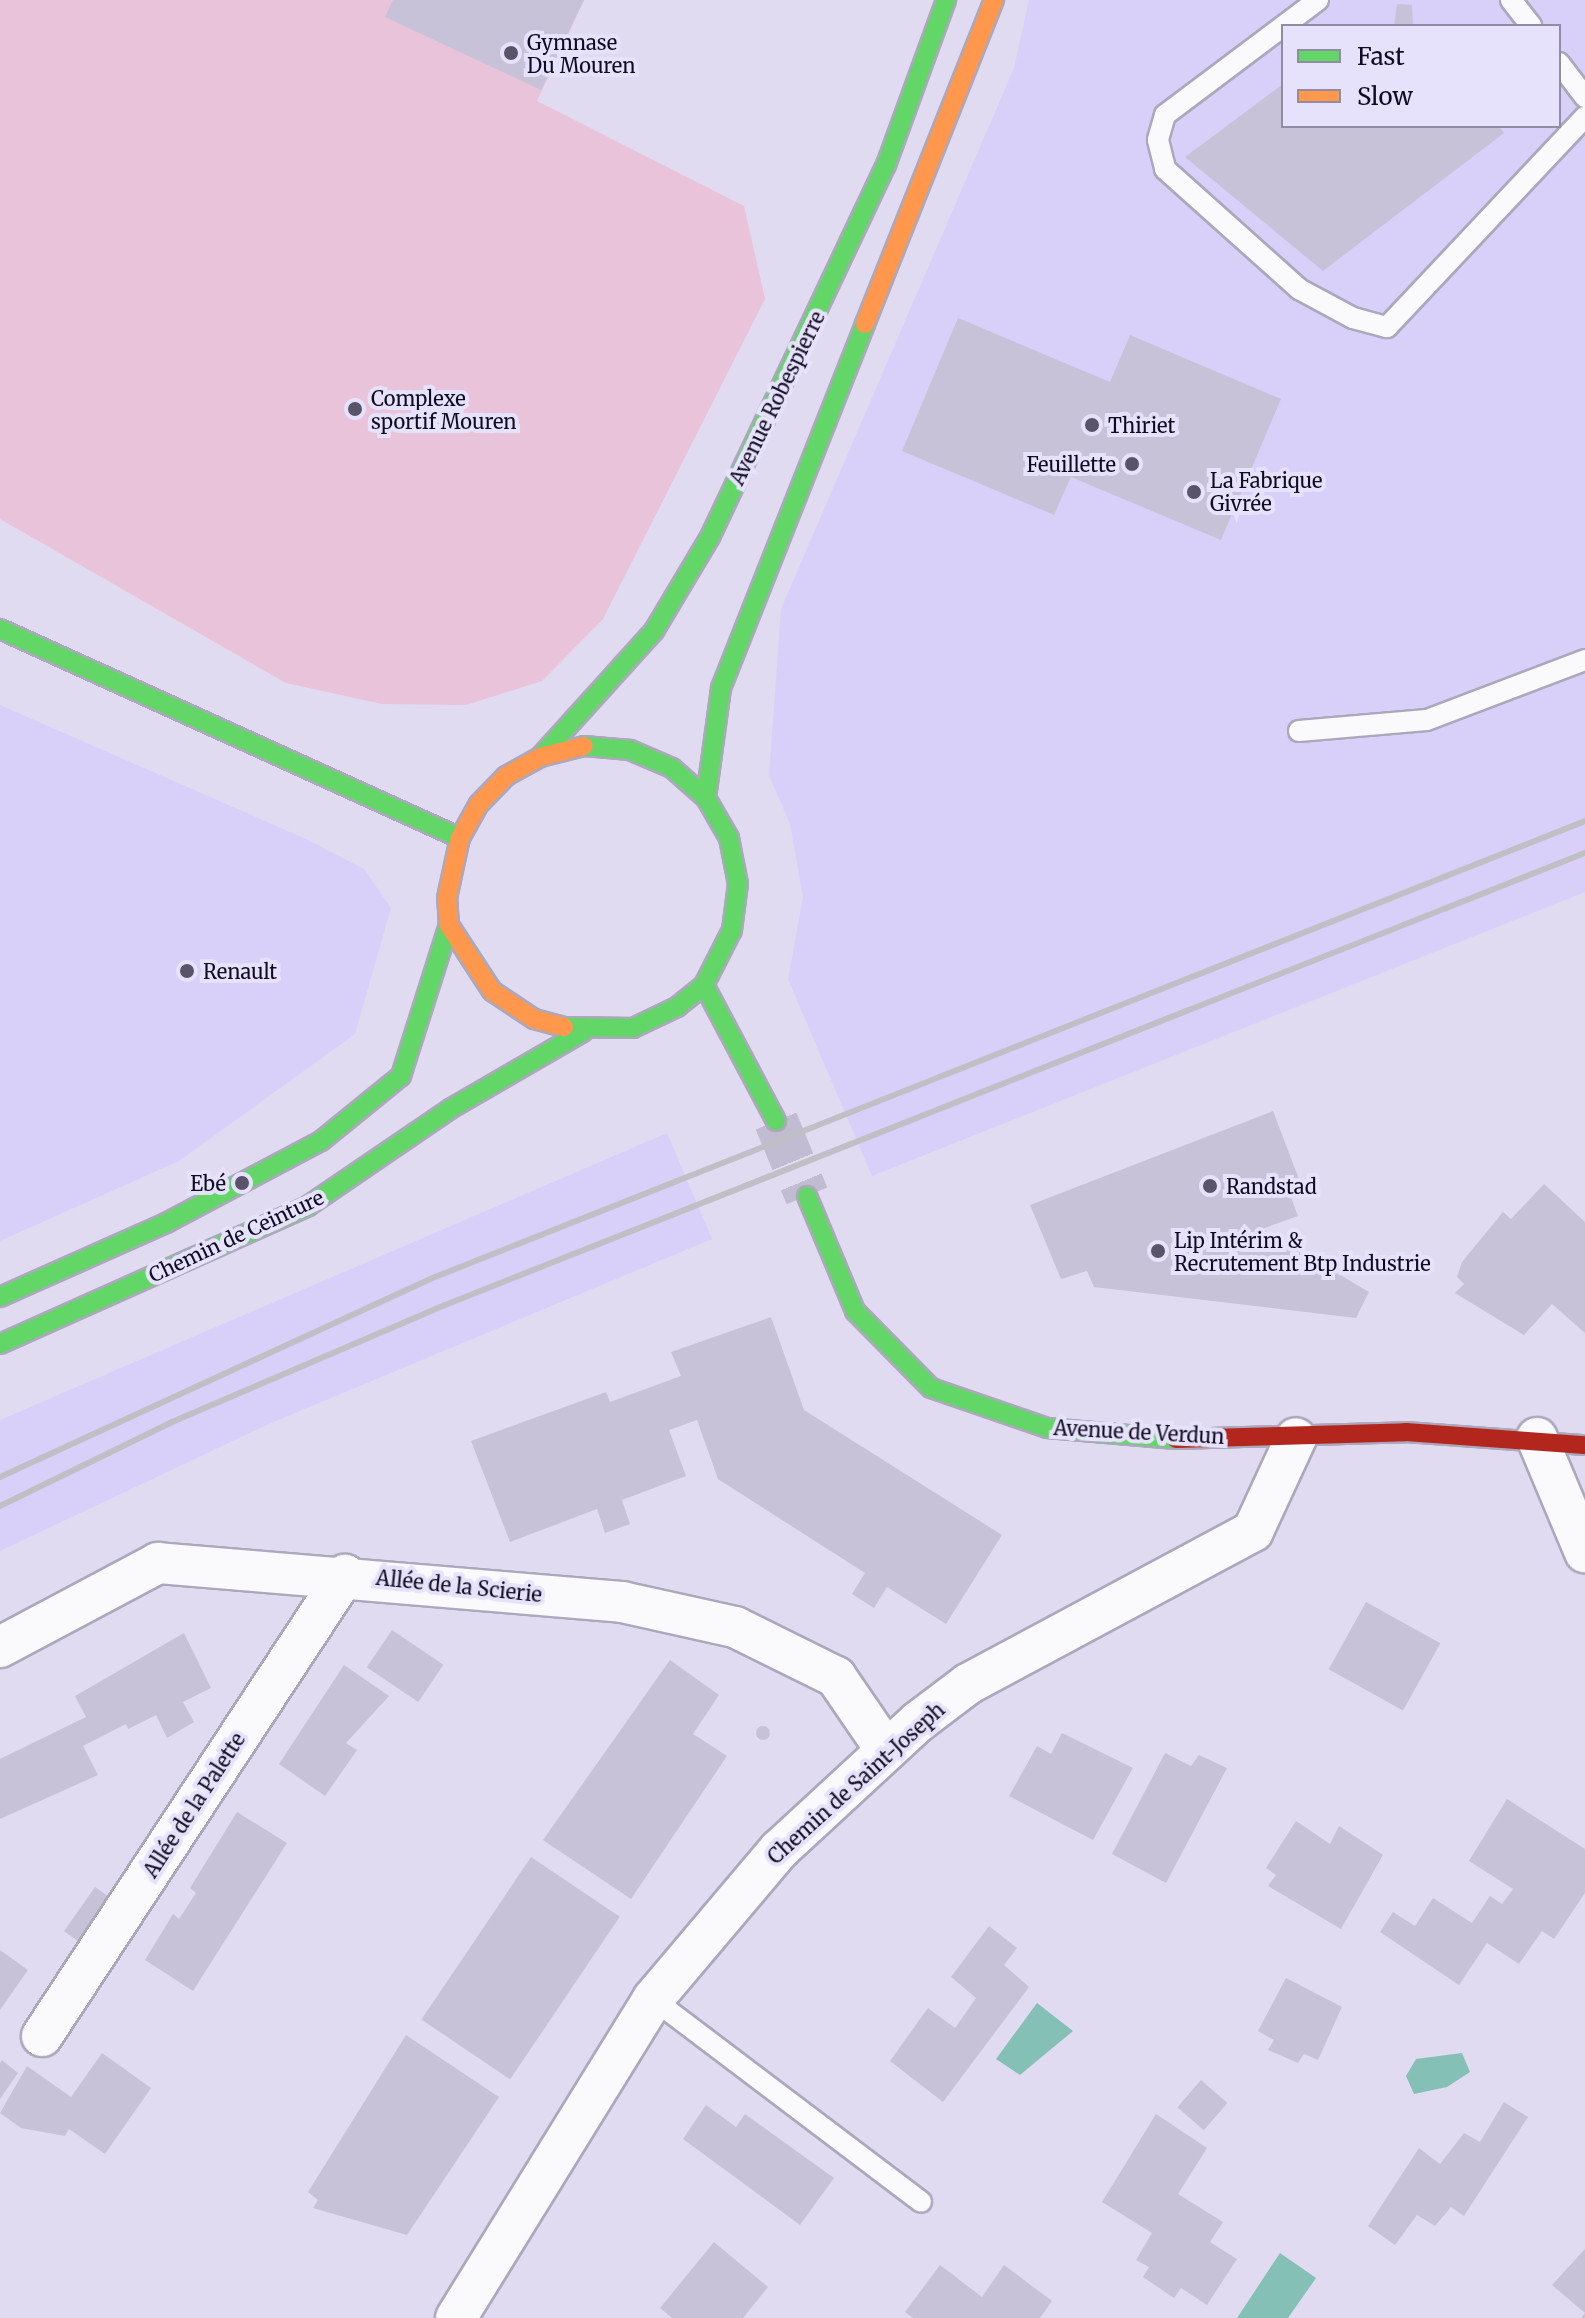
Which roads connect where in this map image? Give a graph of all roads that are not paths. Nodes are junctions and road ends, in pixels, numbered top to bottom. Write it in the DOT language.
graph roads {
  1 [pos="946,0"];
  2 [pos="994,0"];
  3 [pos="1318,0"];
  4 [pos="1511,0"];
  5 [pos="1286,24"];
  6 [pos="1529,24"];
  7 [pos="1281,28"];
  8 [pos="1561,66"];
  9 [pos="1585,97"];
  10 [pos="1585,117"];
  11 [pos="0,629"];
  12 [pos="1585,660"];
  13 [pos="1299,731"];
  14 [pos="540,757"];
  15 [pos="706,798"];
  16 [pos="460,838"];
  17 [pos="449,925"];
  18 [pos="704,985"];
  19 [pos="583,1032"];
  20 [pos="776,1121"];
  21 [pos="807,1196"];
  22 [pos="0,1297"];
  23 [pos="0,1344"];
  24 [pos="1296,1438"];
  25 [pos="1537,1438"];
  26 [pos="1585,1445"];
  27 [pos="1585,1552"];
  28 [pos="345,1575"];
  29 [pos="0,1647"];
  30 [pos="886,1750"];
  31 [pos="653,1999"];
  32 [pos="42,2036"];
  33 [pos="921,2202"];
  34 [pos="456,2318"];
  1 -- 14 [label="main road, Avenue Robespierre"];
  2 -- 15 [label="main road"];
  3 -- 5 [label="lane"];
  4 -- 6 [label="lane"];
  7 -- 10 [label="lane"];
  8 -- 9 [label="lane"];
  11 -- 16 [label="main road"];
  12 -- 13 [label="lane"];
  14 -- 15 [label="main road"];
  14 -- 16 [label="main road, Chemin de Ceinture"];
  15 -- 18 [label="main road"];
  16 -- 17 [label="main road, Chemin de Ceinture"];
  17 -- 19 [label="main road"];
  17 -- 22 [label="main road, Chemin de Ceinture"];
  18 -- 19 [label="main road"];
  18 -- 20 [label="main road"];
  19 -- 23 [label="main road, Chemin de Ceinture"];
  21 -- 24 [label="main road, Avenue de Verdun"];
  24 -- 25 [label="main road, Avenue de Verdun"];
  24 -- 30 [label="street, Chemin de Saint-Joseph"];
  25 -- 26 [label="main road, Avenue de Verdun"];
  25 -- 27 [label="street"];
  28 -- 29 [label="street, Allée de la Scierie"];
  28 -- 30 [label="street, Allée de la Scierie"];
  28 -- 32 [label="street, Allée de la Palette"];
  30 -- 31 [label="street, Chemin de Saint-Joseph"];
  31 -- 33 [label="lane"];
  31 -- 34 [label="street, Chemin de Saint-Joseph"];
}
